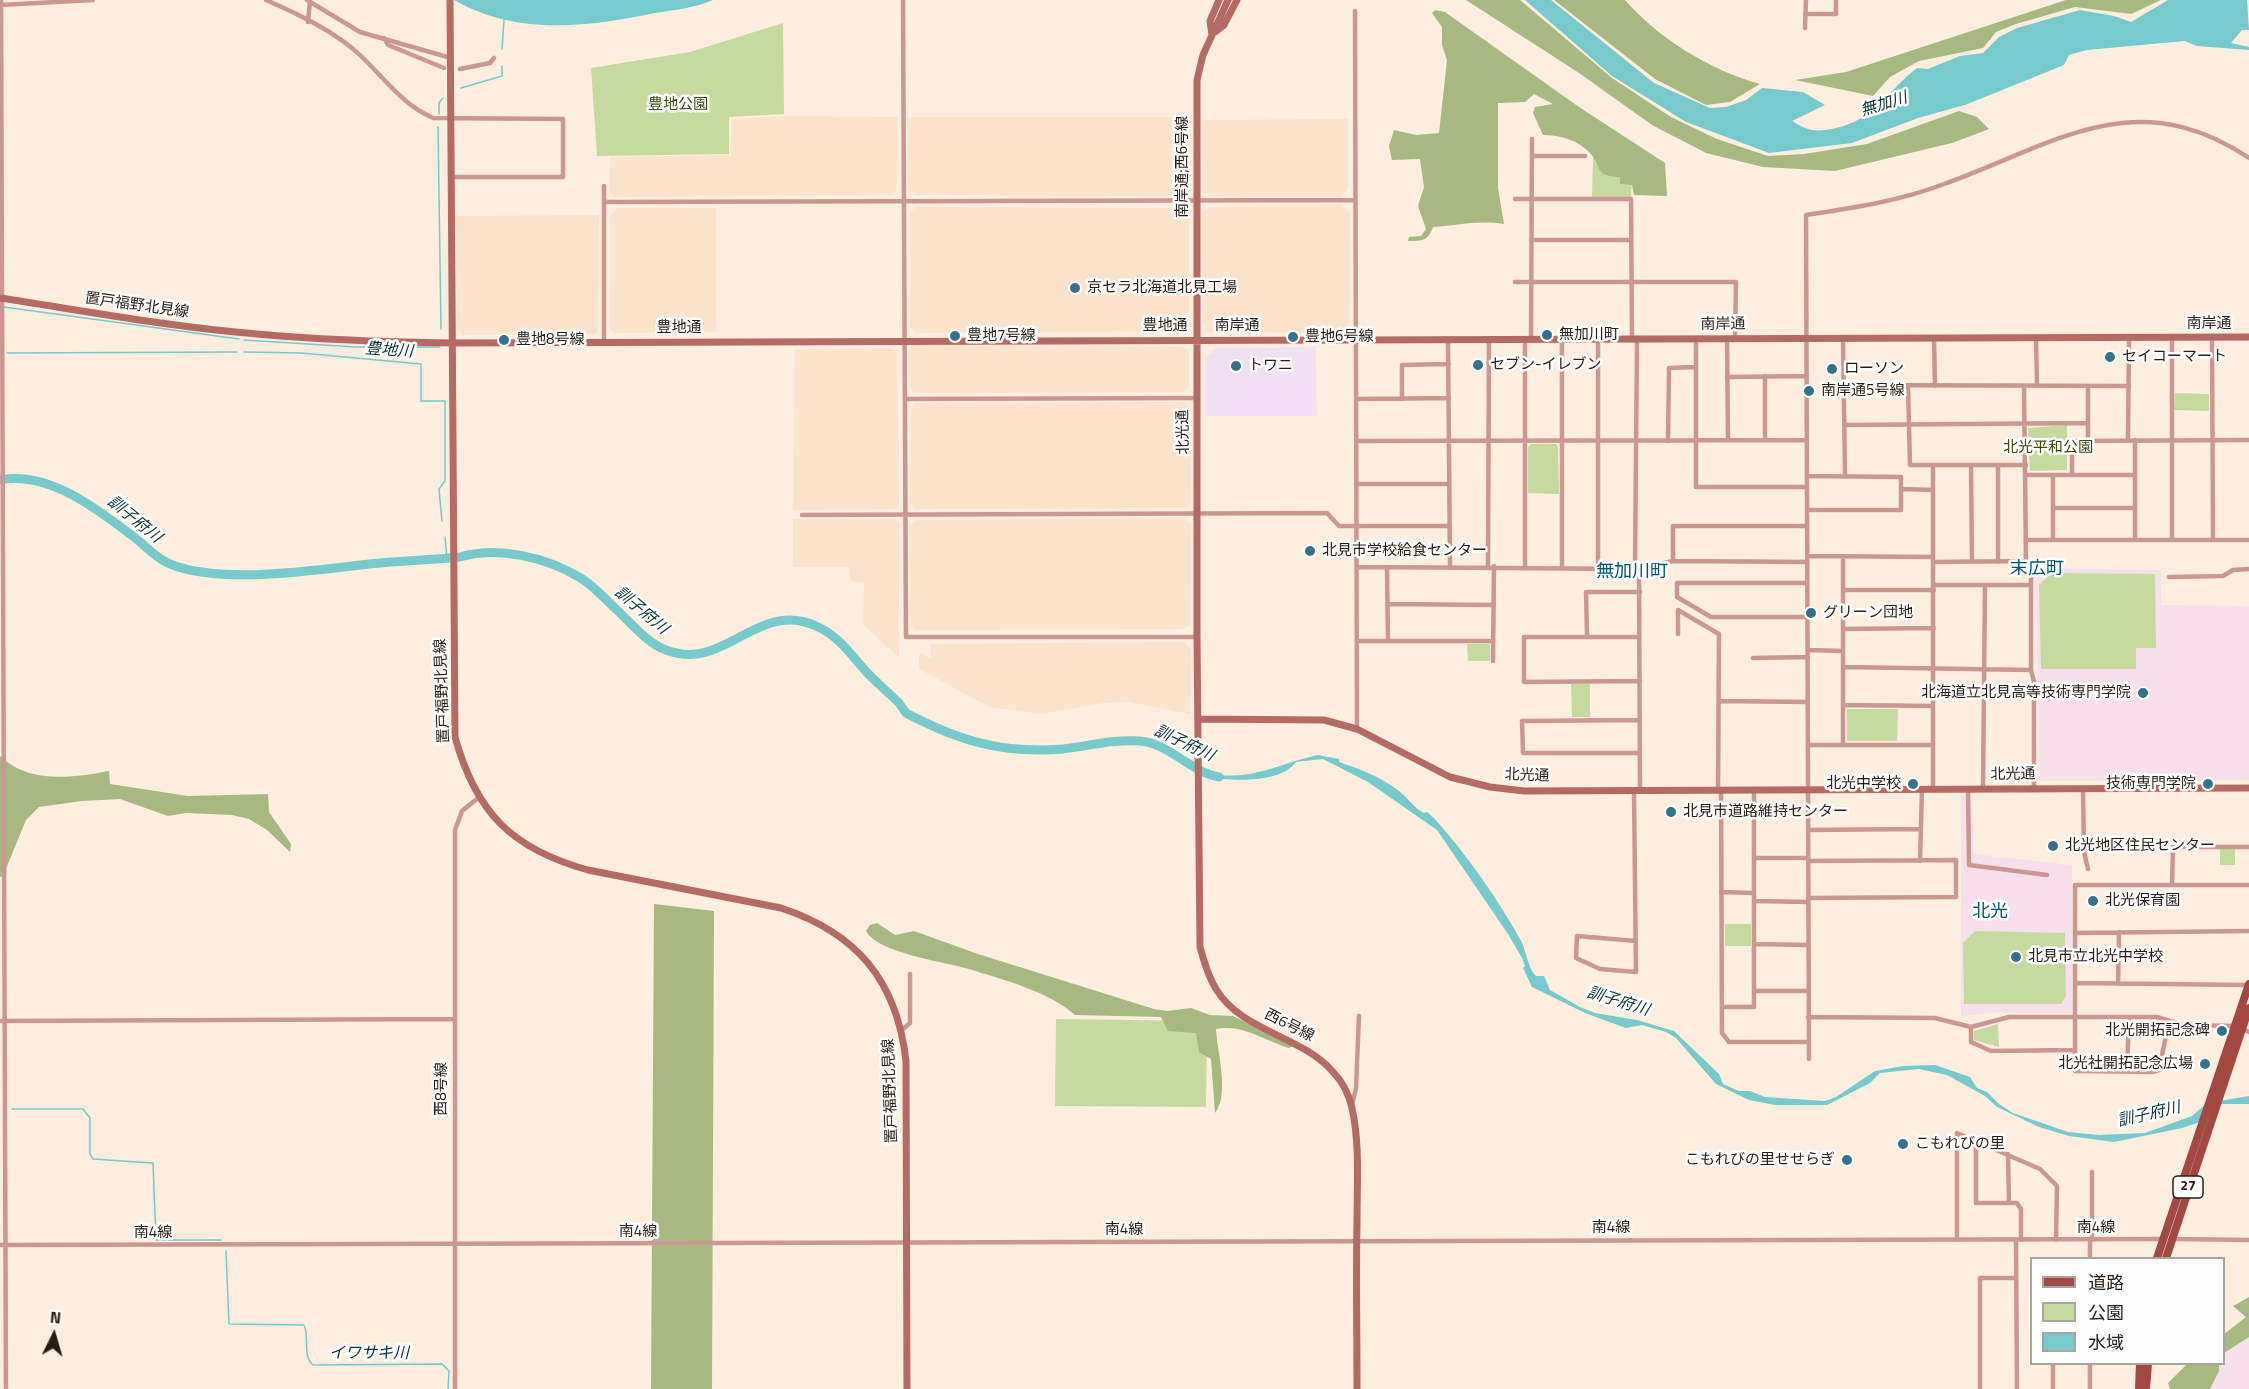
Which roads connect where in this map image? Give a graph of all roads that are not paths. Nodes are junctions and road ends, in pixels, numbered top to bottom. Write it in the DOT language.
graph roads {
  1 [pos="93,0"];
  2 [pos="266,0"];
  3 [pos="450,0"];
  4 [pos="903,0"];
  5 [pos="1219,0"];
  6 [pos="1228,0"];
  7 [pos="1237,0"];
  8 [pos="1806,0"];
  9 [pos="1836,0"];
  10 [pos="309,1"];
  11 [pos="1,3"];
  12 [pos="1355,10"];
  13 [pos="1805,14"];
  14 [pos="308,22"];
  15 [pos="1805,28"];
  16 [pos="1212,35"];
  17 [pos="384,38"];
  18 [pos="451,55"];
  19 [pos="494,58"];
  20 [pos="444,68"];
  21 [pos="460,69"];
  22 [pos="451,120"];
  23 [pos="1532,139"];
  24 [pos="1532,156"];
  25 [pos="1585,156"];
  26 [pos="2249,158"];
  27 [pos="451,177"];
  28 [pos="604,186"];
  29 [pos="1531,198"];
  30 [pos="1515,199"];
  31 [pos="1354,200"];
  32 [pos="1196,201"];
  33 [pos="604,202"];
  34 [pos="903,202"];
  35 [pos="1532,240"];
  36 [pos="1630,240"];
  37 [pos="1515,282"];
  38 [pos="1531,282"];
  39 [pos="1631,282"];
  40 [pos="2,303"];
  41 [pos="2129,337"];
  42 [pos="2172,337"];
  43 [pos="2212,337"];
  44 [pos="2249,337"];
  45 [pos="1634,338"];
  46 [pos="1696,338"];
  47 [pos="1731,338"];
  48 [pos="1806,338"];
  49 [pos="1843,338"];
  50 [pos="1934,338"];
  51 [pos="2036,338"];
  52 [pos="1355,339"];
  53 [pos="1489,339"];
  54 [pos="1528,339"];
  55 [pos="1562,339"];
  56 [pos="1598,339"];
  57 [pos="1197,340"];
  58 [pos="1448,340"];
  59 [pos="904,341"];
  60 [pos="604,342"];
  61 [pos="452,343"];
  62 [pos="1449,364"];
  63 [pos="1696,368"];
  64 [pos="1728,376"];
  65 [pos="1765,376"];
  66 [pos="1807,376"];
  67 [pos="1844,385"];
  68 [pos="1908,386"];
  69 [pos="1935,386"];
  70 [pos="2024,386"];
  71 [pos="2037,386"];
  72 [pos="2088,386"];
  73 [pos="2129,386"];
  74 [pos="1197,398"];
  75 [pos="905,399"];
  76 [pos="1356,399"];
  77 [pos="1402,399"];
  78 [pos="1449,399"];
  79 [pos="2088,423"];
  80 [pos="2026,424"];
  81 [pos="1844,425"];
  82 [pos="1908,425"];
  83 [pos="1728,440"];
  84 [pos="1765,440"];
  85 [pos="1807,440"];
  86 [pos="2088,440"];
  87 [pos="2128,440"];
  88 [pos="2135,440"];
  89 [pos="2171,440"];
  90 [pos="2213,440"];
  91 [pos="2249,440"];
  92 [pos="1356,441"];
  93 [pos="1449,441"];
  94 [pos="1489,441"];
  95 [pos="1562,441"];
  96 [pos="1598,441"];
  97 [pos="1636,441"];
  98 [pos="1668,441"];
  99 [pos="1696,441"];
  100 [pos="1525,442"];
  101 [pos="1933,465"];
  102 [pos="1971,465"];
  103 [pos="1998,465"];
  104 [pos="2026,465"];
  105 [pos="2026,475"];
  106 [pos="2053,475"];
  107 [pos="2072,475"];
  108 [pos="2135,475"];
  109 [pos="1807,476"];
  110 [pos="1845,476"];
  111 [pos="1356,484"];
  112 [pos="1449,484"];
  113 [pos="1807,487"];
  114 [pos="1901,489"];
  115 [pos="1933,489"];
  116 [pos="2053,508"];
  117 [pos="2134,508"];
  118 [pos="1807,510"];
  119 [pos="1198,514"];
  120 [pos="802,515"];
  121 [pos="904,517"];
  122 [pos="1450,526"];
  123 [pos="1807,526"];
  124 [pos="1356,527"];
  125 [pos="2172,539"];
  126 [pos="2026,540"];
  127 [pos="2053,540"];
  128 [pos="2135,540"];
  129 [pos="2213,540"];
  130 [pos="2249,540"];
  131 [pos="1843,557"];
  132 [pos="1807,559"];
  133 [pos="1934,560"];
  134 [pos="1673,561"];
  135 [pos="2026,561"];
  136 [pos="1972,562"];
  137 [pos="1998,562"];
  138 [pos="1450,566"];
  139 [pos="1491,566"];
  140 [pos="1526,566"];
  141 [pos="1357,567"];
  142 [pos="1387,567"];
  143 [pos="1562,567"];
  144 [pos="1598,568"];
  145 [pos="1637,569"];
  146 [pos="2249,569"];
  147 [pos="2169,577"];
  148 [pos="1807,583"];
  149 [pos="2031,585"];
  150 [pos="1985,586"];
  151 [pos="1934,588"];
  152 [pos="1843,590"];
  153 [pos="1640,592"];
  154 [pos="1388,604"];
  155 [pos="1493,605"];
  156 [pos="1807,617"];
  157 [pos="1934,628"];
  158 [pos="1844,629"];
  159 [pos="1678,634"];
  160 [pos="1587,636"];
  161 [pos="1197,637"];
  162 [pos="1640,637"];
  163 [pos="1388,640"];
  164 [pos="1358,641"];
  165 [pos="1493,641"];
  166 [pos="1808,650"];
  167 [pos="1843,651"];
  168 [pos="1808,657"];
  169 [pos="1754,658"];
  170 [pos="1493,661"];
  171 [pos="1843,668"];
  172 [pos="1934,668"];
  173 [pos="1985,670"];
  174 [pos="2031,670"];
  175 [pos="1640,681"];
  176 [pos="1719,701"];
  177 [pos="1808,702"];
  178 [pos="1843,705"];
  179 [pos="1933,706"];
  180 [pos="1198,719"];
  181 [pos="1640,720"];
  182 [pos="1357,729"];
  183 [pos="1808,745"];
  184 [pos="1843,745"];
  185 [pos="1933,745"];
  186 [pos="1640,753"];
  187 [pos="2034,788"];
  188 [pos="2083,788"];
  189 [pos="2249,788"];
  190 [pos="1808,789"];
  191 [pos="1922,789"];
  192 [pos="1934,789"];
  193 [pos="1968,789"];
  194 [pos="1983,789"];
  195 [pos="1720,790"];
  196 [pos="1754,790"];
  197 [pos="1637,791"];
  198 [pos="478,798"];
  199 [pos="1921,829"];
  200 [pos="1808,830"];
  201 [pos="2249,847"];
  202 [pos="1754,858"];
  203 [pos="1808,860"];
  204 [pos="1920,861"];
  205 [pos="2088,868"];
  206 [pos="2047,875"];
  207 [pos="2172,885"];
  208 [pos="2249,885"];
  209 [pos="1722,892"];
  210 [pos="1754,893"];
  211 [pos="1808,900"];
  212 [pos="1754,901"];
  213 [pos="2249,931"];
  214 [pos="2119,932"];
  215 [pos="2075,933"];
  216 [pos="1636,941"];
  217 [pos="1755,944"];
  218 [pos="1808,945"];
  219 [pos="910,974"];
  220 [pos="2075,983"];
  221 [pos="2118,984"];
  222 [pos="2249,984"];
  223 [pos="1755,991"];
  224 [pos="1808,991"];
  225 [pos="1722,1007"];
  226 [pos="2249,1008"];
  227 [pos="1359,1016"];
  228 [pos="2075,1016"];
  229 [pos="1808,1017"];
  230 [pos="2129,1017"];
  231 [pos="454,1019"];
  232 [pos="3,1021"];
  233 [pos="2169,1021"];
  234 [pos="1971,1027"];
  235 [pos="2242,1029"];
  236 [pos="902,1030"];
  237 [pos="1809,1042"];
  238 [pos="2075,1050"];
  239 [pos="1809,1059"];
  240 [pos="2127,1071"];
  241 [pos="1352,1105"];
  242 [pos="1976,1140"];
  243 [pos="2008,1154"];
  244 [pos="2092,1172"];
  245 [pos="2009,1203"];
  246 [pos="2167,1239"];
  247 [pos="1957,1240"];
  248 [pos="2018,1240"];
  249 [pos="2056,1240"];
  250 [pos="2091,1240"];
  251 [pos="2249,1240"];
  252 [pos="1357,1242"];
  253 [pos="907,1243"];
  254 [pos="3,1245"];
  255 [pos="455,1245"];
  256 [pos="2090,1257"];
  257 [pos="2158,1257"];
  258 [pos="2166,1257"];
  259 [pos="2016,1278"];
  260 [pos="2053,1365"];
  261 [pos="2090,1365"];
  262 [pos="2140,1365"];
  263 [pos="2148,1365"];
  264 [pos="6,1389"];
  265 [pos="455,1389"];
  266 [pos="907,1389"];
  267 [pos="1357,1389"];
  268 [pos="1980,1389"];
  269 [pos="2017,1389"];
  270 [pos="2053,1389"];
  271 [pos="2090,1389"];
  272 [pos="2139,1389"];
  273 [pos="2146,1389"];
  1 -- 11 [label="street"];
  2 -- 14 [label="street"];
  3 -- 18 [label="main road"];
  4 -- 34 [label="street"];
  5 -- 16 [label="main road"];
  6 -- 16 [label="main road, 南岸通;西6号線"];
  7 -- 16 [label="main road"];
  8 -- 13 [label="street"];
  9 -- 13 [label="street"];
  10 -- 14 [label="street"];
  10 -- 17 [label="street"];
  11 -- 40 [label="street"];
  12 -- 31 [label="street"];
  13 -- 15 [label="street"];
  14 -- 22 [label="street"];
  16 -- 32 [label="main road, 南岸通;西6号線"];
  17 -- 18 [label="street"];
  17 -- 20 [label="street"];
  18 -- 22 [label="main road"];
  19 -- 21 [label="street"];
  22 -- 27 [label="main road"];
  22 -- 27 [label="street"];
  23 -- 24 [label="street"];
  24 -- 25 [label="street"];
  24 -- 29 [label="street"];
  26 -- 48 [label="street"];
  27 -- 61 [label="main road"];
  28 -- 33 [label="street"];
  29 -- 30 [label="street"];
  29 -- 35 [label="street"];
  29 -- 36 [label="street"];
  31 -- 32 [label="street"];
  31 -- 52 [label="street"];
  32 -- 34 [label="street"];
  32 -- 57 [label="main road, 南岸通;西6号線"];
  33 -- 34 [label="street"];
  33 -- 60 [label="street"];
  34 -- 59 [label="street"];
  35 -- 36 [label="street"];
  35 -- 38 [label="street"];
  36 -- 39 [label="street"];
  37 -- 38 [label="street"];
  38 -- 39 [label="street"];
  38 -- 54 [label="street"];
  39 -- 45 [label="street"];
  39 -- 47 [label="street"];
  40 -- 61 [label="main road, 置戸福野北見線"];
  40 -- 232 [label="street"];
  41 -- 42 [label="main road, 南岸通"];
  41 -- 51 [label="main road, 南岸通"];
  41 -- 73 [label="street"];
  42 -- 43 [label="main road, 南岸通"];
  42 -- 89 [label="street"];
  43 -- 44 [label="main road, 南岸通"];
  43 -- 90 [label="street"];
  45 -- 46 [label="main road, 南岸通"];
  45 -- 56 [label="main road, 南岸通"];
  45 -- 97 [label="street"];
  46 -- 47 [label="main road, 南岸通"];
  46 -- 63 [label="street"];
  47 -- 48 [label="main road, 南岸通"];
  47 -- 64 [label="street"];
  48 -- 49 [label="main road, 南岸通"];
  48 -- 66 [label="street"];
  49 -- 50 [label="main road, 南岸通"];
  49 -- 67 [label="street"];
  50 -- 51 [label="main road, 南岸通"];
  50 -- 69 [label="street"];
  51 -- 71 [label="street"];
  52 -- 57 [label="main road, 南岸通"];
  52 -- 58 [label="main road, 南岸通"];
  52 -- 76 [label="street"];
  53 -- 54 [label="main road, 南岸通"];
  53 -- 58 [label="main road, 南岸通"];
  53 -- 94 [label="street"];
  54 -- 55 [label="main road, 南岸通"];
  54 -- 100 [label="street"];
  55 -- 56 [label="main road, 南岸通"];
  55 -- 95 [label="street"];
  56 -- 96 [label="street"];
  57 -- 59 [label="main road, 豊地通"];
  57 -- 74 [label="main road, 北光通"];
  58 -- 62 [label="street"];
  59 -- 60 [label="main road, 豊地通"];
  59 -- 75 [label="street"];
  60 -- 61 [label="main road, 豊地通"];
  61 -- 198 [label="main road, 置戸福野北見線"];
  62 -- 77 [label="street"];
  62 -- 78 [label="street"];
  63 -- 98 [label="street"];
  63 -- 99 [label="street"];
  64 -- 65 [label="street"];
  64 -- 83 [label="street"];
  65 -- 66 [label="street"];
  65 -- 84 [label="street"];
  66 -- 85 [label="street"];
  67 -- 68 [label="street"];
  67 -- 81 [label="street"];
  68 -- 69 [label="street"];
  68 -- 82 [label="street"];
  69 -- 70 [label="street"];
  70 -- 71 [label="street"];
  70 -- 80 [label="street"];
  71 -- 72 [label="street"];
  72 -- 73 [label="street"];
  72 -- 79 [label="street"];
  73 -- 87 [label="street"];
  74 -- 75 [label="street"];
  74 -- 119 [label="main road, 北光通"];
  75 -- 121 [label="street"];
  76 -- 77 [label="street"];
  76 -- 92 [label="street"];
  77 -- 78 [label="street"];
  78 -- 93 [label="street"];
  79 -- 80 [label="street"];
  79 -- 86 [label="street"];
  80 -- 82 [label="street"];
  80 -- 104 [label="street"];
  81 -- 82 [label="street"];
  81 -- 110 [label="street"];
  82 -- 101 [label="street"];
  83 -- 84 [label="street"];
  83 -- 99 [label="street"];
  84 -- 85 [label="street"];
  85 -- 109 [label="street"];
  86 -- 87 [label="street"];
  86 -- 107 [label="street"];
  87 -- 88 [label="street"];
  88 -- 89 [label="street"];
  88 -- 108 [label="street"];
  89 -- 90 [label="street"];
  89 -- 125 [label="street"];
  90 -- 91 [label="street"];
  90 -- 129 [label="street"];
  92 -- 93 [label="street"];
  92 -- 111 [label="street"];
  93 -- 94 [label="street"];
  93 -- 112 [label="street"];
  94 -- 100 [label="street"];
  94 -- 139 [label="street"];
  95 -- 96 [label="street"];
  95 -- 100 [label="street"];
  95 -- 143 [label="street"];
  96 -- 97 [label="street"];
  96 -- 144 [label="street"];
  97 -- 98 [label="street"];
  97 -- 145 [label="street"];
  98 -- 99 [label="street"];
  99 -- 113 [label="street"];
  100 -- 140 [label="street"];
  101 -- 102 [label="street"];
  101 -- 115 [label="street"];
  102 -- 103 [label="street"];
  102 -- 136 [label="street"];
  103 -- 104 [label="street"];
  103 -- 137 [label="street"];
  104 -- 105 [label="street"];
  105 -- 106 [label="street"];
  105 -- 126 [label="street"];
  106 -- 107 [label="street"];
  106 -- 116 [label="street"];
  107 -- 108 [label="street"];
  108 -- 117 [label="street"];
  109 -- 110 [label="street"];
  109 -- 113 [label="street"];
  110 -- 114 [label="street"];
  111 -- 112 [label="street"];
  111 -- 124 [label="street"];
  112 -- 122 [label="street"];
  113 -- 118 [label="street"];
  114 -- 115 [label="street"];
  114 -- 118 [label="street"];
  115 -- 133 [label="street"];
  116 -- 117 [label="street"];
  116 -- 127 [label="street"];
  117 -- 128 [label="street"];
  118 -- 123 [label="street"];
  119 -- 121 [label="street"];
  119 -- 124 [label="street"];
  119 -- 161 [label="main road, 北光通"];
  120 -- 121 [label="street"];
  121 -- 161 [label="street"];
  122 -- 124 [label="street"];
  122 -- 138 [label="street"];
  123 -- 132 [label="street"];
  123 -- 134 [label="street"];
  124 -- 141 [label="street"];
  125 -- 128 [label="street"];
  125 -- 129 [label="street"];
  126 -- 127 [label="street"];
  126 -- 135 [label="street"];
  127 -- 128 [label="street"];
  129 -- 130 [label="street"];
  131 -- 132 [label="street"];
  131 -- 133 [label="street"];
  131 -- 152 [label="street"];
  132 -- 134 [label="street"];
  132 -- 148 [label="street"];
  133 -- 136 [label="street"];
  133 -- 151 [label="street"];
  134 -- 145 [label="street"];
  135 -- 137 [label="street"];
  135 -- 149 [label="street"];
  136 -- 137 [label="street"];
  138 -- 139 [label="street"];
  138 -- 142 [label="street"];
  139 -- 140 [label="street"];
  139 -- 155 [label="street"];
  140 -- 143 [label="street"];
  141 -- 142 [label="street"];
  141 -- 164 [label="street"];
  142 -- 154 [label="street"];
  143 -- 144 [label="street"];
  144 -- 145 [label="street"];
  145 -- 153 [label="street"];
  146 -- 147 [label="street"];
  148 -- 156 [label="street"];
  148 -- 156 [label="street"];
  149 -- 150 [label="street"];
  149 -- 174 [label="street"];
  150 -- 151 [label="street"];
  150 -- 173 [label="street"];
  151 -- 152 [label="street"];
  151 -- 157 [label="street"];
  152 -- 158 [label="street"];
  153 -- 160 [label="street"];
  153 -- 162 [label="street"];
  154 -- 155 [label="street"];
  154 -- 163 [label="street"];
  155 -- 165 [label="street"];
  156 -- 166 [label="street"];
  157 -- 158 [label="street"];
  157 -- 172 [label="street"];
  158 -- 167 [label="street"];
  159 -- 176 [label="street"];
  160 -- 162 [label="street"];
  160 -- 175 [label="street"];
  161 -- 180 [label="main road, 北光通"];
  162 -- 175 [label="street"];
  163 -- 164 [label="street"];
  163 -- 165 [label="street"];
  164 -- 182 [label="street"];
  165 -- 170 [label="street"];
  166 -- 167 [label="street"];
  166 -- 168 [label="street"];
  167 -- 171 [label="street"];
  168 -- 169 [label="street"];
  168 -- 177 [label="street"];
  171 -- 172 [label="street"];
  171 -- 178 [label="street"];
  172 -- 173 [label="street"];
  172 -- 179 [label="street"];
  173 -- 174 [label="street"];
  173 -- 194 [label="street"];
  174 -- 187 [label="street"];
  175 -- 181 [label="street"];
  176 -- 177 [label="street"];
  176 -- 195 [label="street"];
  177 -- 183 [label="street"];
  178 -- 179 [label="street"];
  178 -- 184 [label="street"];
  179 -- 185 [label="street"];
  180 -- 182 [label="main road, 北光通"];
  180 -- 241 [label="main road, 西6号線"];
  181 -- 186 [label="street"];
  181 -- 186 [label="street"];
  182 -- 197 [label="main road, 北光通"];
  183 -- 184 [label="street"];
  183 -- 190 [label="street"];
  184 -- 185 [label="street"];
  185 -- 192 [label="street"];
  186 -- 197 [label="street"];
  187 -- 188 [label="main road, 北光通"];
  187 -- 194 [label="main road, 北光通"];
  188 -- 189 [label="main road, 北光通"];
  188 -- 205 [label="street"];
  190 -- 191 [label="main road, 北光通"];
  190 -- 196 [label="main road, 北光通"];
  190 -- 200 [label="street"];
  191 -- 192 [label="main road, 北光通"];
  191 -- 199 [label="street"];
  192 -- 193 [label="main road, 北光通"];
  193 -- 194 [label="main road, 北光通"];
  193 -- 206 [label="street"];
  195 -- 196 [label="main road, 北光通"];
  195 -- 197 [label="main road, 北光通"];
  195 -- 209 [label="street"];
  196 -- 202 [label="street"];
  197 -- 216 [label="street"];
  198 -- 231 [label="street, 西8号線"];
  198 -- 236 [label="main road, 置戸福野北見線"];
  199 -- 200 [label="street"];
  199 -- 204 [label="street"];
  200 -- 203 [label="street"];
  201 -- 207 [label="street"];
  202 -- 203 [label="street"];
  202 -- 210 [label="street"];
  203 -- 204 [label="street"];
  203 -- 211 [label="street"];
  204 -- 211 [label="street"];
  207 -- 208 [label="street"];
  207 -- 215 [label="street"];
  209 -- 210 [label="street"];
  209 -- 225 [label="street"];
  210 -- 212 [label="street"];
  211 -- 212 [label="street"];
  211 -- 218 [label="street"];
  212 -- 217 [label="street"];
  213 -- 214 [label="street"];
  214 -- 215 [label="street"];
  214 -- 221 [label="street"];
  215 -- 220 [label="street"];
  216 -- 216 [label="street"];
  217 -- 218 [label="street"];
  217 -- 223 [label="street"];
  218 -- 224 [label="street"];
  219 -- 236 [label="street"];
  220 -- 221 [label="street"];
  220 -- 228 [label="street"];
  221 -- 222 [label="street"];
  222 -- 235 [label="main road, 27"];
  223 -- 224 [label="street"];
  223 -- 225 [label="street"];
  224 -- 229 [label="street"];
  225 -- 237 [label="street"];
  226 -- 235 [label="main road, 27"];
  227 -- 241 [label="street"];
  228 -- 230 [label="street"];
  228 -- 234 [label="street"];
  228 -- 238 [label="street"];
  229 -- 234 [label="street"];
  229 -- 237 [label="street"];
  230 -- 233 [label="street"];
  230 -- 240 [label="street"];
  231 -- 232 [label="street"];
  231 -- 255 [label="street, 西8号線"];
  232 -- 254 [label="street"];
  233 -- 235 [label="street"];
  233 -- 240 [label="street"];
  234 -- 238 [label="street"];
  235 -- 246 [label="main road, 27"];
  235 -- 246 [label="main road, 27"];
  236 -- 253 [label="main road, 置戸福野北見線"];
  237 -- 239 [label="street"];
  238 -- 240 [label="street"];
  241 -- 252 [label="main road, 西6号線"];
  242 -- 243 [label="street"];
  242 -- 245 [label="street"];
  242 -- 247 [label="street"];
  243 -- 245 [label="street"];
  243 -- 249 [label="street"];
  244 -- 250 [label="street"];
  245 -- 248 [label="street"];
  246 -- 250 [label="street, 南4線"];
  246 -- 251 [label="street, 南4線"];
  246 -- 257 [label="main road, 27"];
  246 -- 258 [label="main road, 27"];
  247 -- 248 [label="street, 南4線"];
  247 -- 252 [label="street, 南4線"];
  248 -- 249 [label="street, 南4線"];
  248 -- 259 [label="street"];
  249 -- 250 [label="street, 南4線"];
  250 -- 256 [label="street"];
  252 -- 253 [label="street, 南4線"];
  252 -- 267 [label="main road, 西6号線"];
  253 -- 255 [label="street, 南4線"];
  253 -- 266 [label="main road, 置戸福野北見線"];
  254 -- 255 [label="street, 南4線"];
  254 -- 264 [label="street"];
  255 -- 265 [label="street, 西8号線"];
  259 -- 268 [label="street"];
  259 -- 269 [label="street"];
  260 -- 270 [label="street"];
  261 -- 271 [label="street"];
  262 -- 272 [label="main road"];
  263 -- 273 [label="main road"];
}
